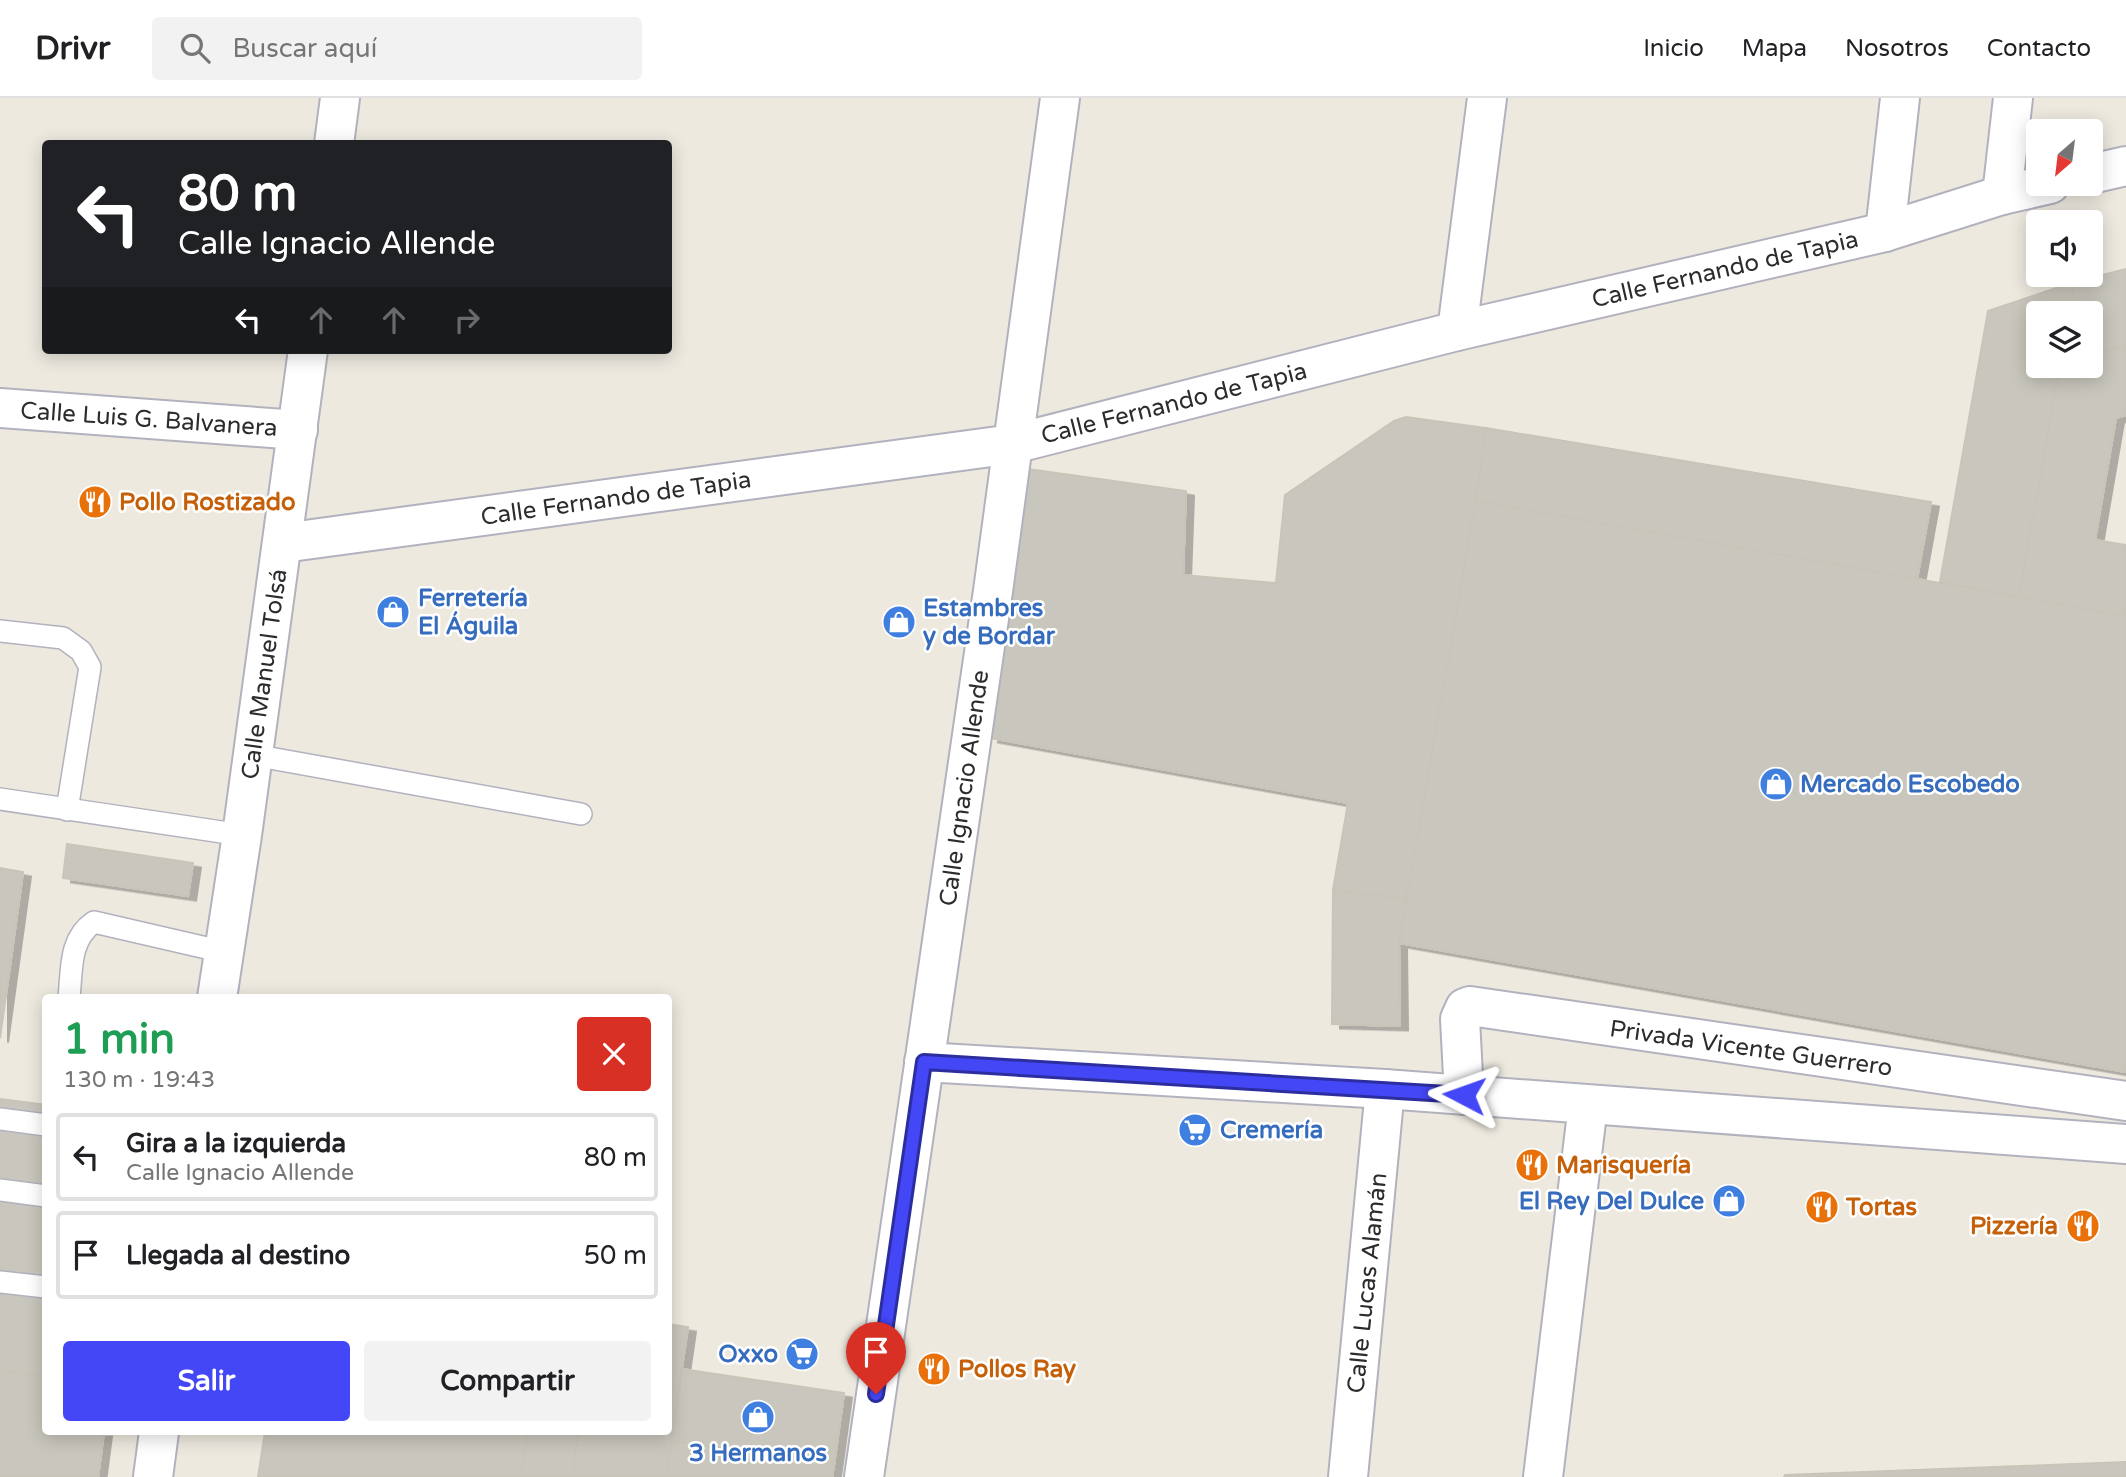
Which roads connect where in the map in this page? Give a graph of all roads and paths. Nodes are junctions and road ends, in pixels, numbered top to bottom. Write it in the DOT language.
graph roads {
  1 [pos="340,98"];
  2 [pos="1060,98"];
  3 [pos="1487,98"];
  4 [pos="1900,98"];
  5 [pos="2013,98"];
  6 [pos="335,140"];
  7 [pos="2126,166"];
  8 [pos="2104,171"];
  9 [pos="2026,190"];
  10 [pos="2002,195"];
  11 [pos="1885,232"];
  12 [pos="1457,331"];
  13 [pos="308,354"];
  14 [pos="0,408"];
  15 [pos="298,430"];
  16 [pos="1013,444"];
  17 [pos="283,543"];
  18 [pos="0,631"];
  19 [pos="253,755"];
  20 [pos="0,799"];
  21 [pos="67,810"];
  22 [pos="581,814"];
  23 [pos="242,835"];
  24 [pos="224,952"];
  25 [pos="70,994"];
  26 [pos="218,994"];
  27 [pos="924,1062"];
  28 [pos="1385,1089"];
  29 [pos="1464,1095"];
  30 [pos="2126,1101"];
  31 [pos="1588,1105"];
  32 [pos="0,1119"];
  33 [pos="42,1124"];
  34 [pos="2126,1144"];
  35 [pos="0,1190"];
  36 [pos="42,1195"];
  37 [pos="0,1282"];
  38 [pos="42,1287"];
  39 [pos="159,1435"];
  40 [pos="153,1477"];
  41 [pos="864,1477"];
  42 [pos="1348,1477"];
  43 [pos="1544,1477"];
  1 -- 6 [label="street"];
  2 -- 16 [label="street, Calle Ignacio Allende"];
  3 -- 12 [label="street"];
  4 -- 11 [label="street"];
  5 -- 10 [label="street"];
  7 -- 8 [label="street"];
  9 -- 10 [label="street, Calle Fernando de Tapia"];
  10 -- 11 [label="street, Calle Fernando de Tapia"];
  11 -- 12 [label="street, Calle Fernando de Tapia"];
  12 -- 16 [label="street, Calle Fernando de Tapia"];
  13 -- 15 [label="street, Calle Manuel Tolsá"];
  14 -- 15 [label="street, Calle Luis G. Balvanera"];
  15 -- 17 [label="street, Calle Manuel Tolsá"];
  16 -- 17 [label="street, Calle Fernando de Tapia"];
  16 -- 27 [label="street, Calle Ignacio Allende"];
  17 -- 19 [label="street, Calle Manuel Tolsá"];
  18 -- 21 [label="lane"];
  19 -- 22 [label="lane"];
  19 -- 23 [label="street, Calle Manuel Tolsá"];
  20 -- 21 [label="lane"];
  21 -- 23 [label="lane"];
  23 -- 24 [label="street, Calle Manuel Tolsá"];
  24 -- 25 [label="lane"];
  24 -- 26 [label="street, Calle Manuel Tolsá"];
  27 -- 28 [label="street"];
  27 -- 41 [label="street, Calle Ignacio Allende"];
  28 -- 29 [label="street"];
  28 -- 42 [label="street, Calle Lucas Alamán"];
  29 -- 30 [label="street, Privada Vicente Guerrero"];
  29 -- 31 [label="street"];
  31 -- 34 [label="street"];
  31 -- 43 [label="street"];
  32 -- 33 [label="lane"];
  35 -- 36 [label="lane"];
  37 -- 38 [label="lane"];
  39 -- 40 [label="street"];
}
